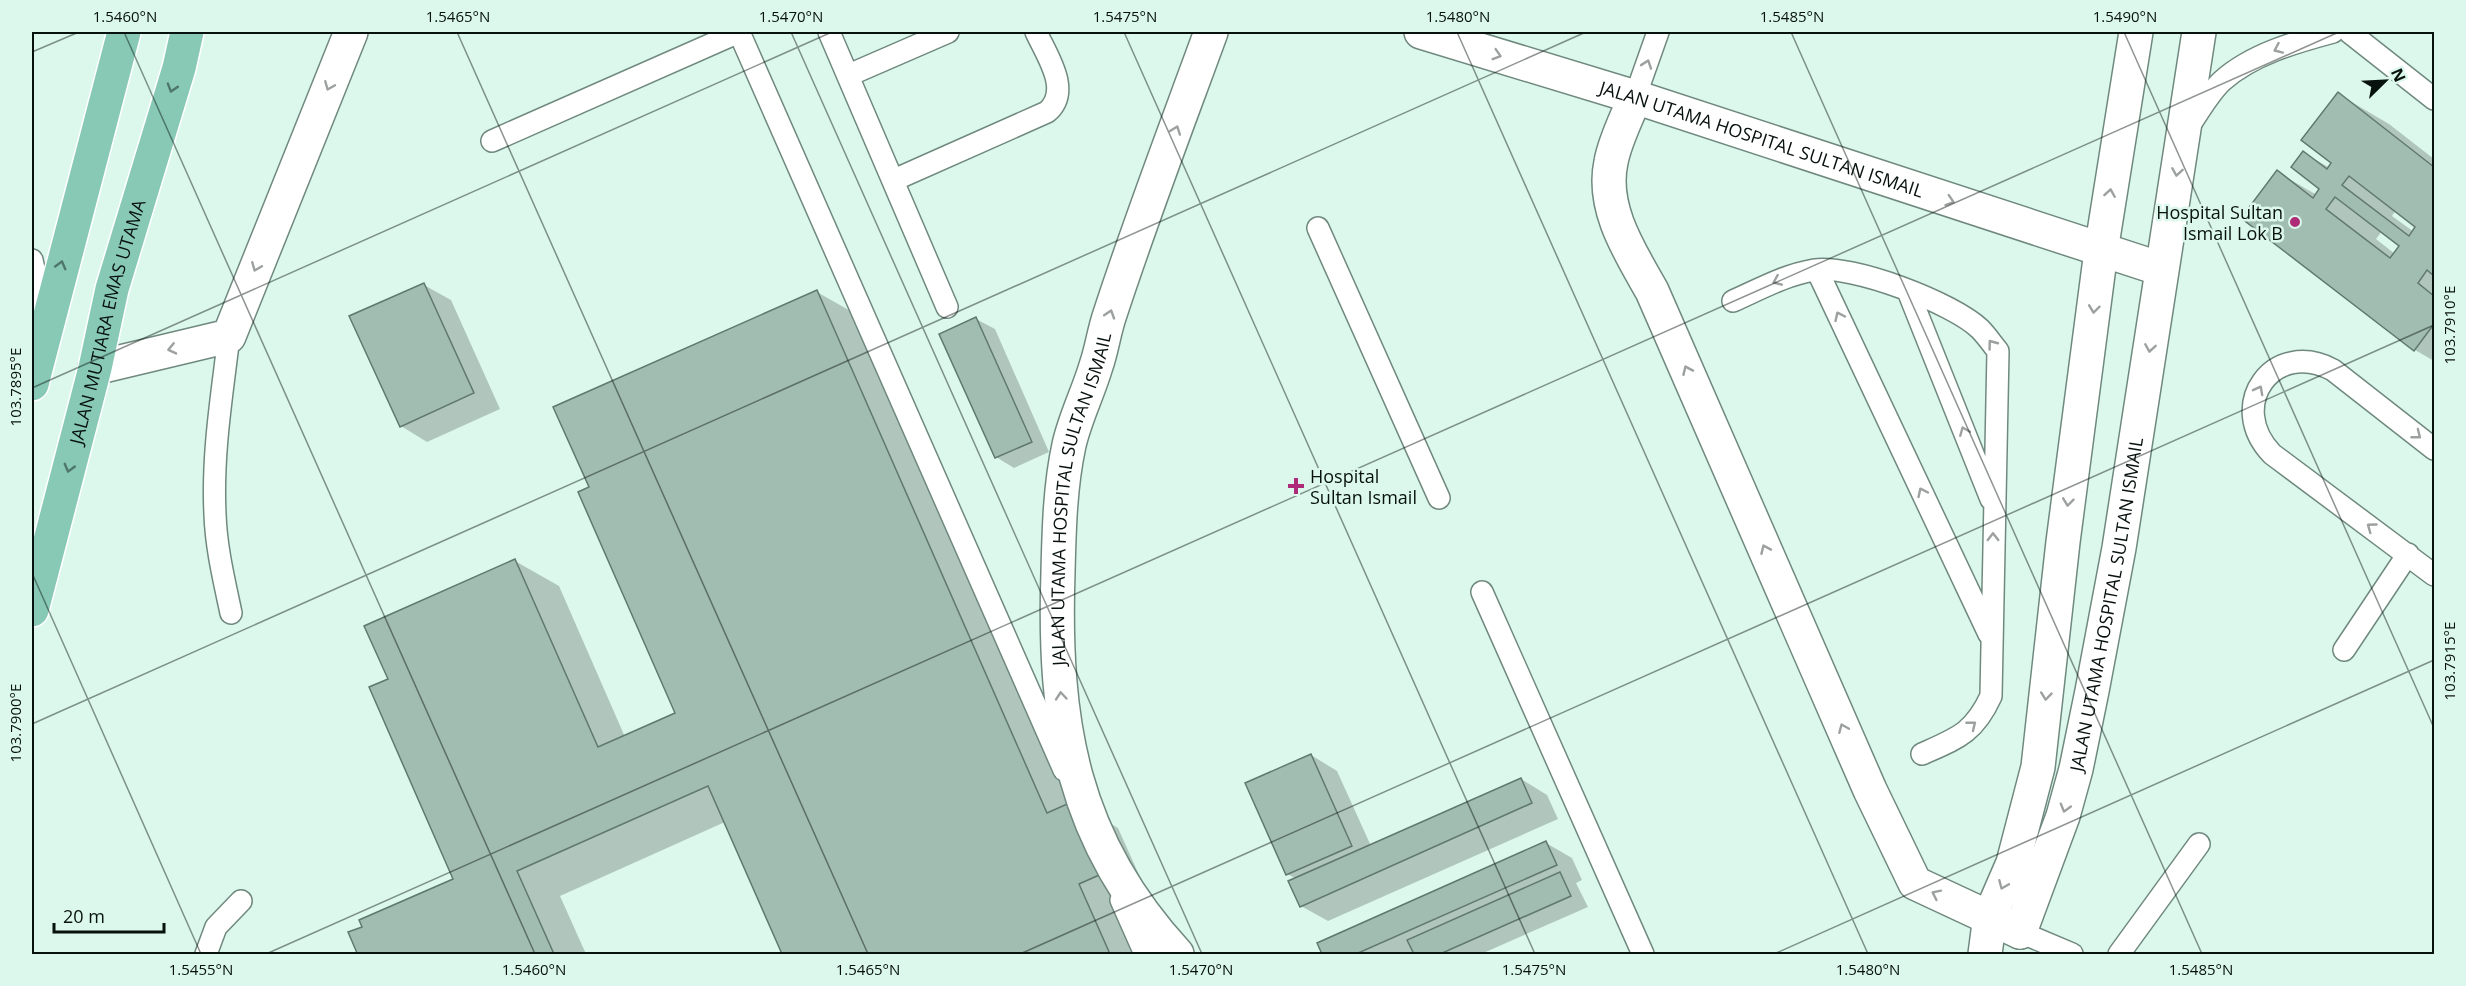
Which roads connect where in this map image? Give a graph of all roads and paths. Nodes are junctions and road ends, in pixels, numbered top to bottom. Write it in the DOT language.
graph roads {
  1 [pos="124,32"];
  2 [pos="187,32"];
  3 [pos="351,32"];
  4 [pos="739,32"];
  5 [pos="830,32"];
  6 [pos="948,32"];
  7 [pos="1036,32"];
  8 [pos="1211,32"];
  9 [pos="1421,32"];
  10 [pos="1658,32"];
  11 [pos="2136,32"];
  12 [pos="2199,32"];
  13 [pos="2333,32"];
  14 [pos="2349,32"];
  15 [pos="849,75"];
  16 [pos="1635,97"];
  17 [pos="2434,99"];
  18 [pos="2182,135"];
  19 [pos="492,141"];
  20 [pos="894,180"];
  21 [pos="1318,228"];
  22 [pos="2101,251"];
  23 [pos="32,260"];
  24 [pos="2161,269"];
  25 [pos="1817,270"];
  26 [pos="1908,291"];
  27 [pos="1733,302"];
  28 [pos="947,307"];
  29 [pos="46,322"];
  30 [pos="229,336"];
  31 [pos="95,368"];
  32 [pos="32,384"];
  33 [pos="2434,449"];
  34 [pos="1439,498"];
  35 [pos="1993,505"];
  36 [pos="2408,554"];
  37 [pos="2434,575"];
  38 [pos="1482,592"];
  39 [pos="32,610"];
  40 [pos="231,613"];
  41 [pos="1992,640"];
  42 [pos="2344,650"];
  43 [pos="1922,754"];
  44 [pos="2199,844"];
  45 [pos="241,901"];
  46 [pos="1990,916"];
  47 [pos="2020,932"];
  48 [pos="2127,951"];
  49 [pos="206,954"];
  50 [pos="1145,954"];
  51 [pos="1177,954"];
  52 [pos="1643,954"];
  53 [pos="1987,954"];
  54 [pos="2072,954"];
  29 -- 1 [label="main road, one-way"];
  2 -- 31 [label="main road, JALAN MUTIARA EMAS UTAMA, one-way"];
  3 -- 30 [label="street, one-way"];
  4 -- 19 [label="lane"];
  4 -- 50 [label="lane"];
  5 -- 15 [label="lane"];
  6 -- 15 [label="lane"];
  7 -- 20 [label="lane"];
  51 -- 8 [label="street, JALAN UTAMA HOSPITAL SULTAN ISMAIL, one-way"];
  9 -- 16 [label="street, JALAN UTAMA HOSPITAL SULTAN ISMAIL, one-way"];
  16 -- 10 [label="lane, one-way"];
  22 -- 11 [label="street, one-way"];
  12 -- 18 [label="street, JALAN UTAMA HOSPITAL SULTAN ISMAIL"];
  13 -- 18 [label="lane, one-way"];
  14 -- 17 [label="lane"];
  15 -- 20 [label="lane"];
  16 -- 22 [label="street, JALAN UTAMA HOSPITAL SULTAN ISMAIL, one-way"];
  46 -- 16 [label="street, one-way"];
  18 -- 24 [label="street, JALAN UTAMA HOSPITAL SULTAN ISMAIL, one-way"];
  20 -- 28 [label="lane"];
  21 -- 34 [label="lane"];
  22 -- 24 [label="street, JALAN UTAMA HOSPITAL SULTAN ISMAIL"];
  22 -- 46 [label="street, one-way"];
  23 -- 29 [label="lane"];
  24 -- 47 [label="street, JALAN UTAMA HOSPITAL SULTAN ISMAIL, one-way"];
  25 -- 26 [label="lane"];
  25 -- 27 [label="lane, one-way"];
  41 -- 25 [label="lane, one-way"];
  35 -- 26 [label="lane, one-way"];
  35 -- 26 [label="lane, one-way"];
  29 -- 32 [label="main road"];
  30 -- 31 [label="street, one-way"];
  30 -- 40 [label="lane"];
  31 -- 39 [label="main road, JALAN MUTIARA EMAS UTAMA, one-way"];
  36 -- 33 [label="lane, one-way"];
  41 -- 35 [label="lane, one-way"];
  36 -- 37 [label="lane"];
  36 -- 42 [label="lane"];
  38 -- 52 [label="lane"];
  43 -- 41 [label="lane, one-way"];
  44 -- 48 [label="lane"];
  45 -- 49 [label="lane"];
  46 -- 47 [label="street"];
  46 -- 53 [label="street"];
  47 -- 53 [label="street"];
  47 -- 54 [label="lane"];
}
